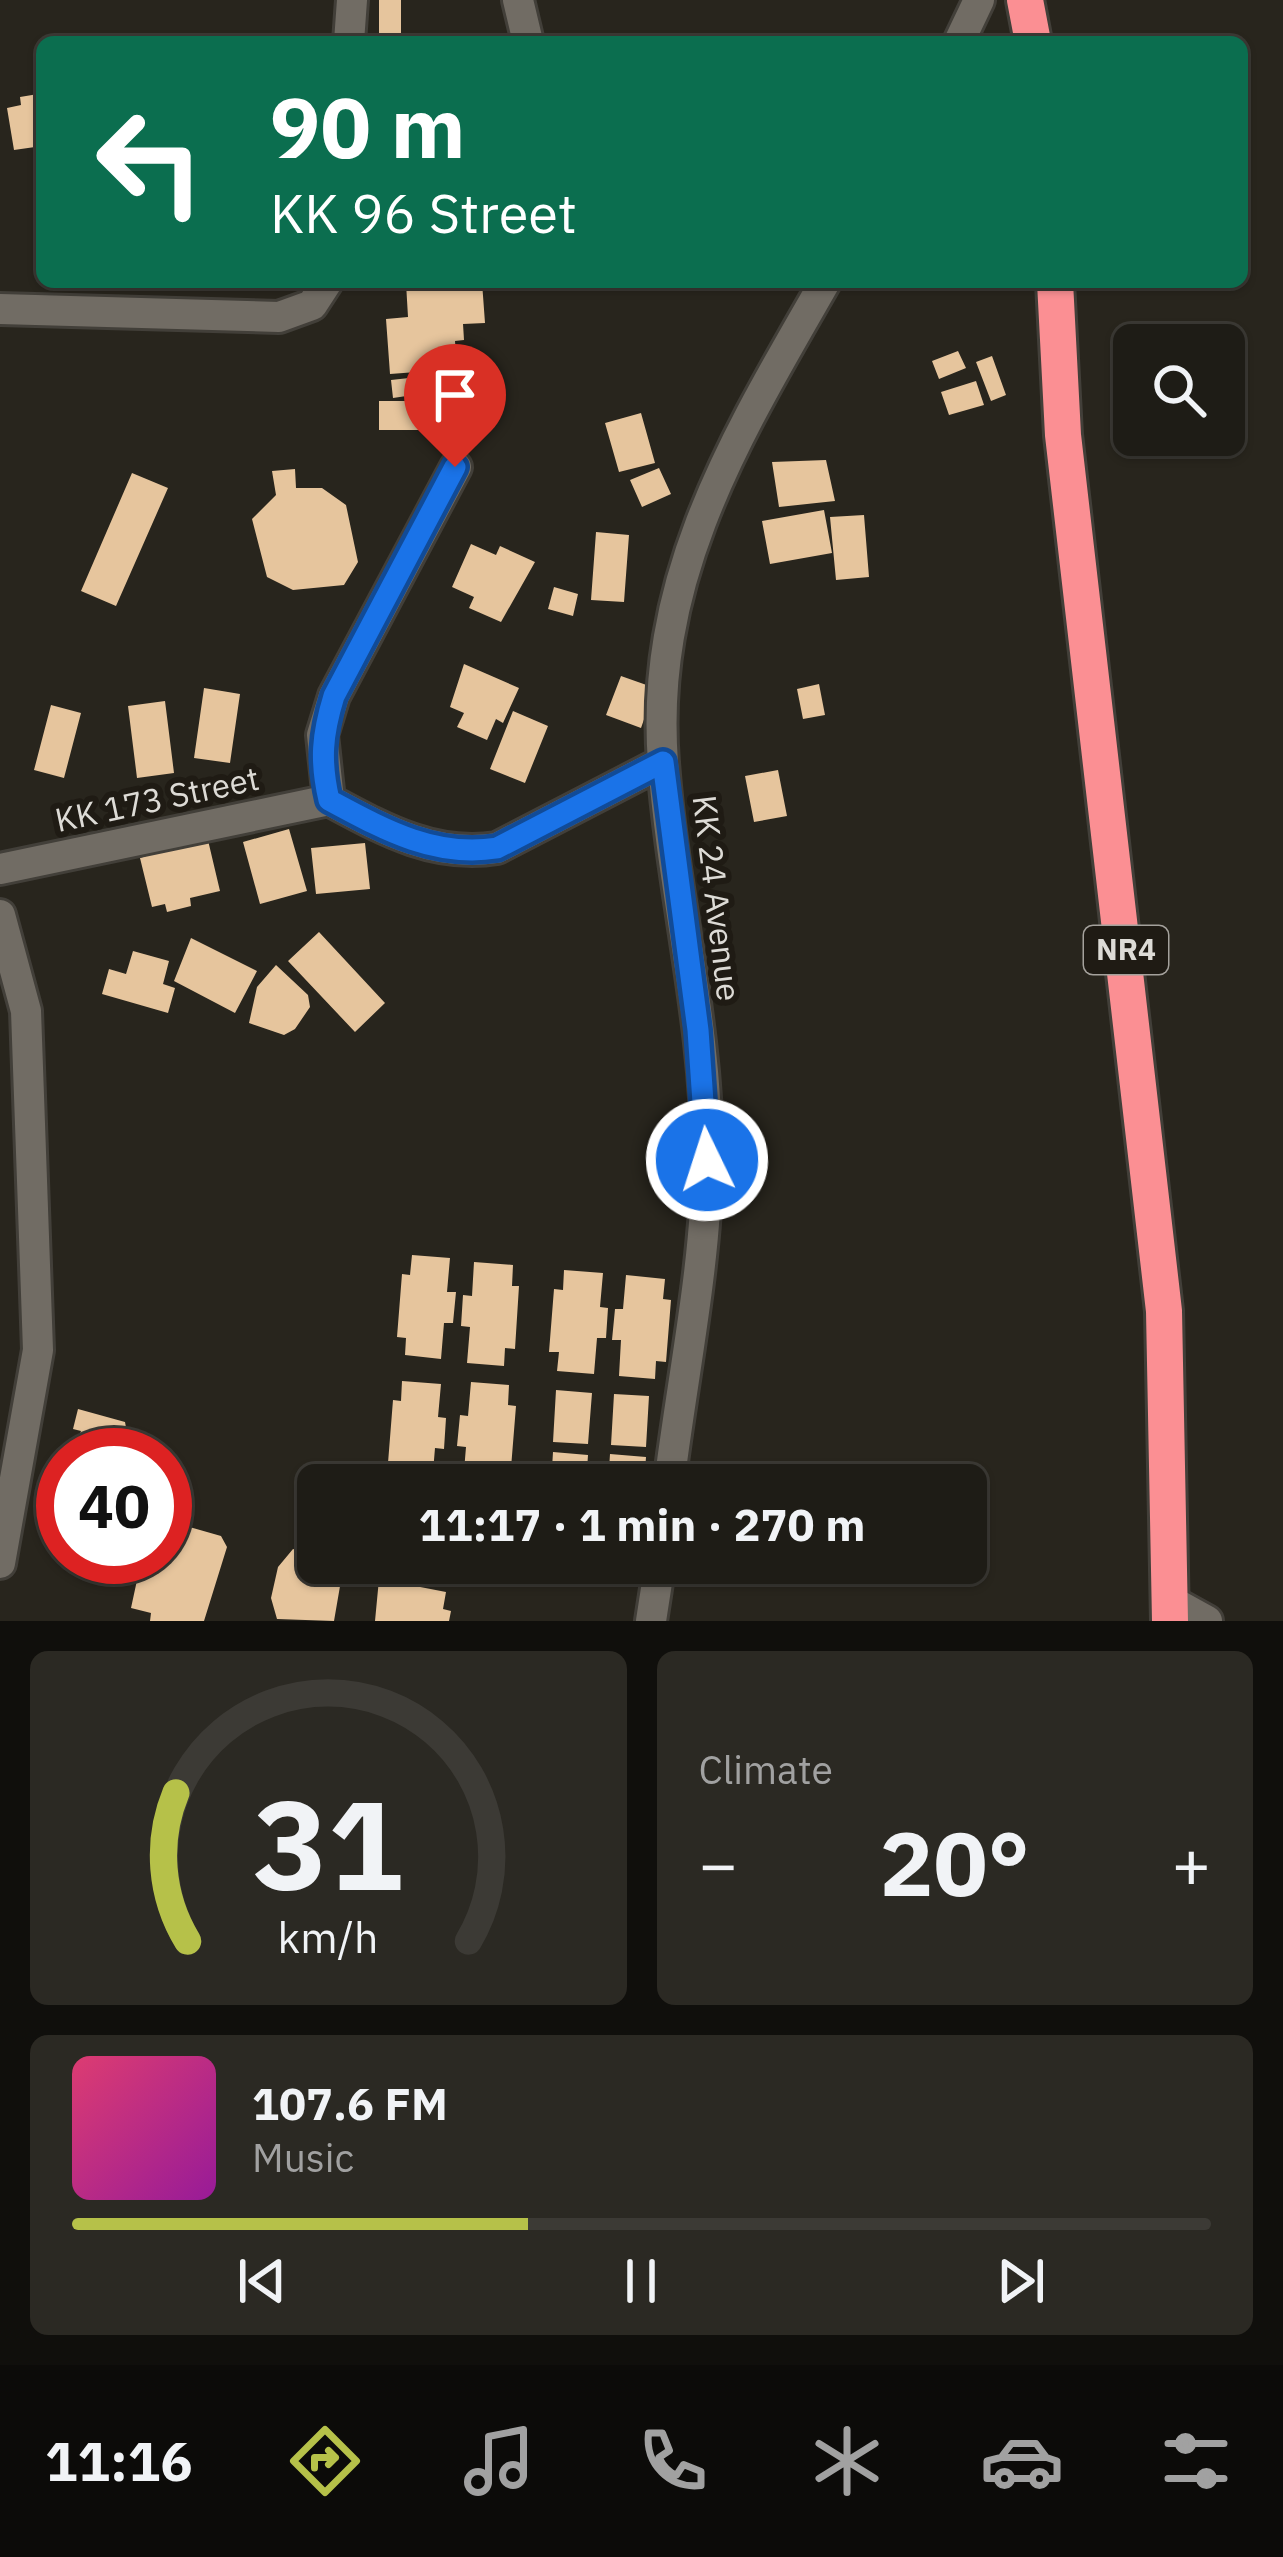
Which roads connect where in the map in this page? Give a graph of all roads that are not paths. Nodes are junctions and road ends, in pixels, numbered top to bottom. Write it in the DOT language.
graph roads {
  1 [pos="352,0"];
  2 [pos="518,0"];
  3 [pos="980,0"];
  4 [pos="1025,0"];
  5 [pos="349,36"];
  6 [pos="527,36"];
  7 [pos="962,36"];
  8 [pos="1032,36"];
  9 [pos="323,288"];
  10 [pos="822,288"];
  11 [pos="1055,288"];
  12 [pos="0,309"];
  13 [pos="455,467"];
  14 [pos="663,762"];
  15 [pos="329,800"];
  16 [pos="0,869"];
  17 [pos="0,915"];
  18 [pos="671,1464"];
  19 [pos="0,1563"];
  20 [pos="657,1584"];
  21 [pos="1170,1610"];
  22 [pos="651,1621"];
  23 [pos="1207,1621"];
  1 -- 5 [label="street"];
  2 -- 6 [label="street"];
  3 -- 7 [label="street"];
  4 -- 8 [label="highway"];
  9 -- 12 [label="street"];
  10 -- 14 [label="street, KK 24 Avenue"];
  11 -- 21 [label="highway, NR4"];
  13 -- 15 [label="street"];
  14 -- 15 [label="street"];
  14 -- 18 [label="street, KK 24 Avenue"];
  15 -- 16 [label="street, KK 173 Street"];
  17 -- 19 [label="street"];
  20 -- 22 [label="street"];
  21 -- 23 [label="street"];
}
